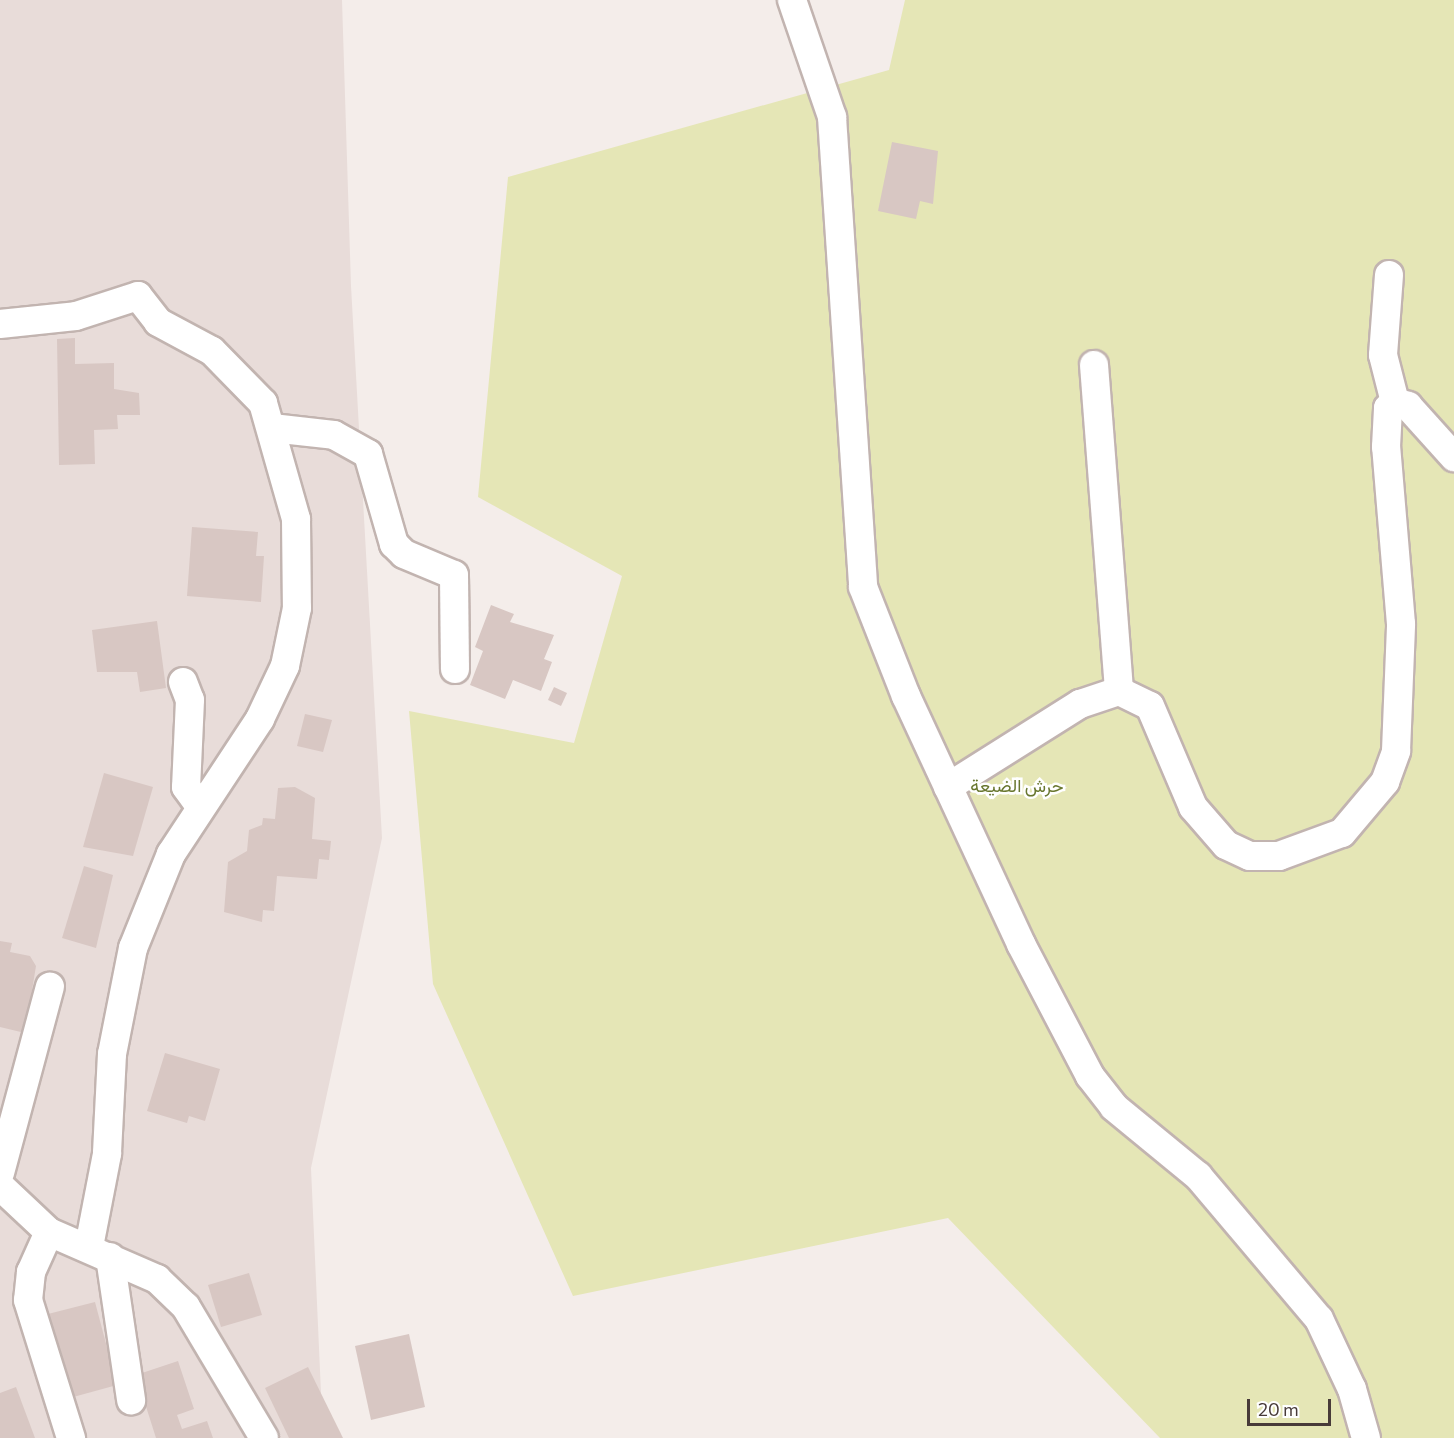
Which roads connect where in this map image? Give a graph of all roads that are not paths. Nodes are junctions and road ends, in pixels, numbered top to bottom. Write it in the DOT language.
graph roads {
  1 [pos="792,0"];
  2 [pos="1389,275"];
  3 [pos="0,324"];
  4 [pos="1094,365"];
  5 [pos="1395,402"];
  6 [pos="272,428"];
  7 [pos="1454,458"];
  8 [pos="455,669"];
  9 [pos="183,682"];
  10 [pos="1119,691"];
  11 [pos="948,787"];
  12 [pos="199,805"];
  13 [pos="50,987"];
  14 [pos="0,1173"];
  15 [pos="0,1186"];
  16 [pos="49,1232"];
  17 [pos="100,1252"];
  18 [pos="131,1400"];
  19 [pos="70,1438"];
  20 [pos="264,1438"];
  21 [pos="1366,1438"];
  1 -- 11 [label="street"];
  2 -- 5 [label="street"];
  3 -- 6 [label="street"];
  4 -- 10 [label="street"];
  5 -- 7 [label="street"];
  5 -- 10 [label="street"];
  6 -- 8 [label="street"];
  6 -- 12 [label="street"];
  9 -- 12 [label="street"];
  10 -- 11 [label="street"];
  11 -- 21 [label="street"];
  12 -- 17 [label="street"];
  13 -- 14 [label="street"];
  15 -- 16 [label="street"];
  16 -- 17 [label="street"];
  16 -- 19 [label="street"];
  17 -- 18 [label="street"];
  17 -- 20 [label="street"];
}
